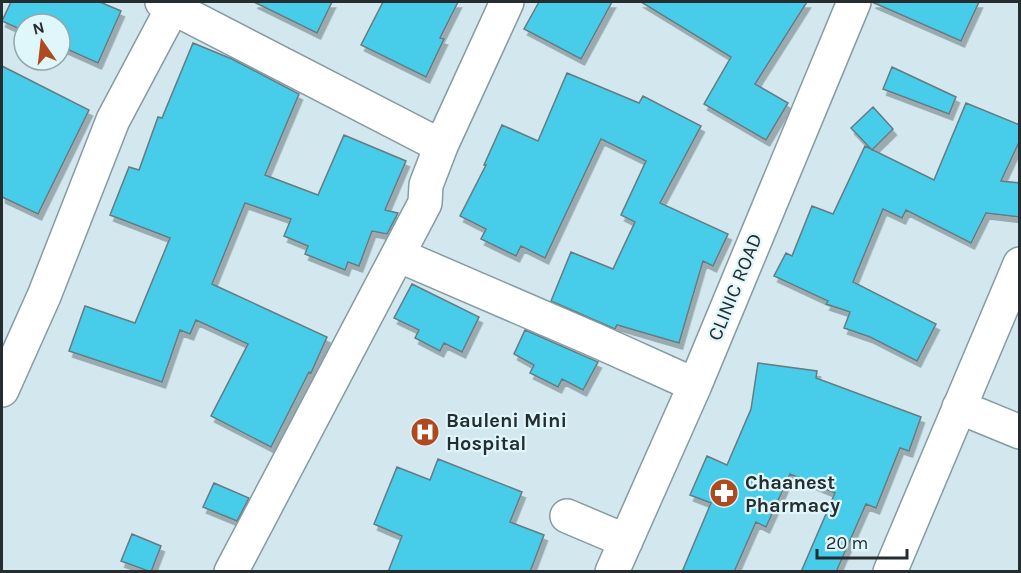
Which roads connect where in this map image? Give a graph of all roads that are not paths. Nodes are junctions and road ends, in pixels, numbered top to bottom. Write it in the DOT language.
graph roads {
  1 [pos="507,2"];
  2 [pos="854,2"];
  3 [pos="167,4"];
  4 [pos="441,146"];
  5 [pos="398,255"];
  6 [pos="1020,264"];
  7 [pos="695,386"];
  8 [pos="2,390"];
  9 [pos="959,407"];
  10 [pos="1020,432"];
  11 [pos="567,516"];
  12 [pos="626,541"];
  13 [pos="231,572"];
  14 [pos="612,572"];
  15 [pos="890,572"];
  1 -- 4 [label="street"];
  2 -- 7 [label="street, CLINIC ROAD"];
  3 -- 4 [label="street"];
  3 -- 8 [label="street"];
  4 -- 5 [label="street"];
  5 -- 7 [label="street"];
  5 -- 13 [label="street"];
  6 -- 9 [label="street"];
  7 -- 12 [label="street, CLINIC ROAD"];
  9 -- 10 [label="street"];
  9 -- 15 [label="street"];
  11 -- 12 [label="street"];
  12 -- 14 [label="street, CLINIC ROAD"];
}
